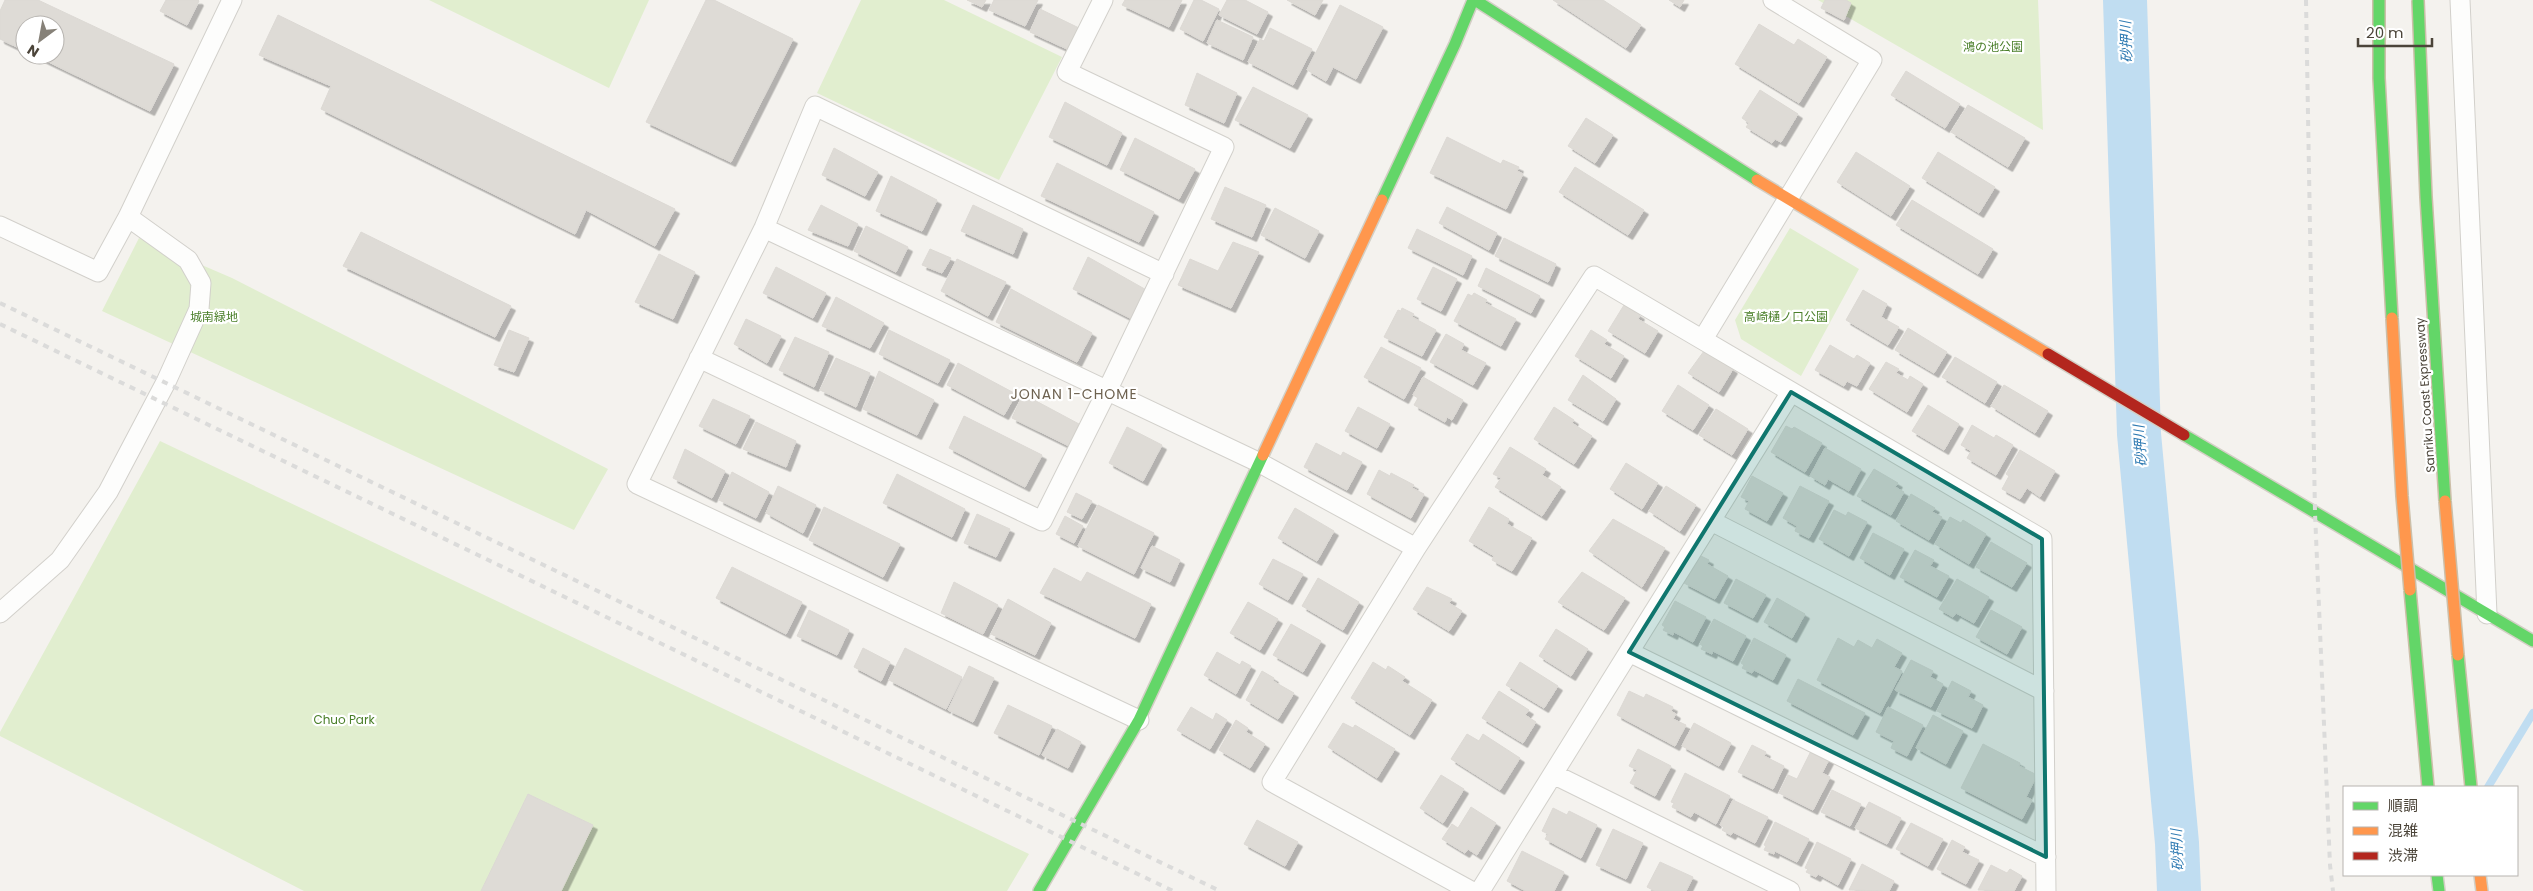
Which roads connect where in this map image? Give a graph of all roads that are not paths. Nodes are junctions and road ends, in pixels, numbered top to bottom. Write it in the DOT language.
graph roads {
  1 [pos="232,0"];
  2 [pos="1102,0"];
  3 [pos="1474,0"];
  4 [pos="1773,0"];
  5 [pos="2379,0"];
  6 [pos="2418,0"];
  7 [pos="2460,0"];
  8 [pos="1788,200"];
  9 [pos="128,217"];
  10 [pos="0,226"];
  11 [pos="764,228"];
  12 [pos="1164,274"];
  13 [pos="1703,339"];
  14 [pos="699,358"];
  15 [pos="1107,391"];
  16 [pos="1791,392"];
  17 [pos="1258,462"];
  18 [pos="1711,521"];
  19 [pos="1416,548"];
  20 [pos="0,613"];
  21 [pos="2487,614"];
  22 [pos="2533,641"];
  23 [pos="1629,652"];
  24 [pos="2044,691"];
  25 [pos="1139,720"];
  26 [pos="1553,774"];
  27 [pos="2428,786"];
  28 [pos="2471,786"];
  29 [pos="2046,857"];
  30 [pos="2437,876"];
  31 [pos="2480,876"];
  32 [pos="1039,891"];
  33 [pos="1471,891"];
  34 [pos="1480,891"];
  35 [pos="1790,891"];
  36 [pos="2046,891"];
  37 [pos="2439,891"];
  38 [pos="2482,891"];
  1 -- 9 [label="street"];
  2 -- 12 [label="street"];
  3 -- 8 [label="main road"];
  3 -- 17 [label="main road"];
  4 -- 8 [label="street"];
  5 -- 27 [label="main road, bridge"];
  6 -- 28 [label="main road, Sanriku Coast Expressway, bridge"];
  7 -- 21 [label="street"];
  8 -- 13 [label="street"];
  8 -- 21 [label="main road"];
  9 -- 10 [label="street"];
  9 -- 20 [label="street"];
  11 -- 12 [label="street"];
  11 -- 14 [label="street"];
  11 -- 15 [label="street"];
  12 -- 15 [label="street"];
  13 -- 16 [label="street"];
  13 -- 19 [label="street"];
  14 -- 15 [label="street"];
  14 -- 25 [label="street"];
  15 -- 17 [label="street"];
  16 -- 18 [label="street"];
  16 -- 24 [label="street"];
  17 -- 19 [label="street"];
  17 -- 25 [label="main road"];
  18 -- 23 [label="street"];
  18 -- 24 [label="street"];
  19 -- 33 [label="street"];
  21 -- 22 [label="main road"];
  23 -- 26 [label="street"];
  23 -- 29 [label="street"];
  24 -- 29 [label="street"];
  25 -- 32 [label="main road"];
  26 -- 34 [label="street"];
  26 -- 35 [label="street"];
  29 -- 36 [label="street"];
  30 -- 37 [label="main road"];
  31 -- 38 [label="main road"];
}
